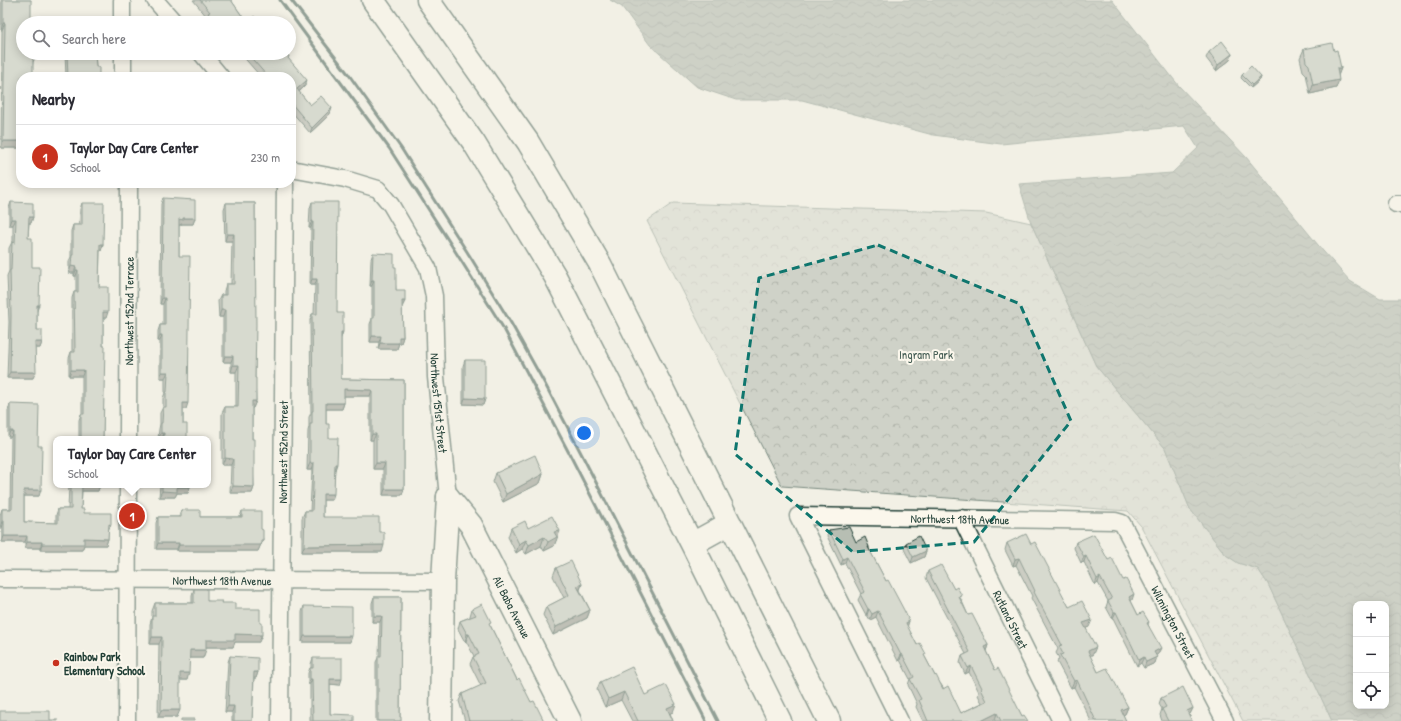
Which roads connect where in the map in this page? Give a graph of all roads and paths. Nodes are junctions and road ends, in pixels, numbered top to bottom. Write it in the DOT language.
graph roads {
  1 [pos="122,0"];
  2 [pos="155,0"];
  3 [pos="373,0"];
  4 [pos="428,0"];
  5 [pos="122,16"];
  6 [pos="169,16"];
  7 [pos="123,60"];
  8 [pos="207,60"];
  9 [pos="123,72"];
  10 [pos="217,72"];
  11 [pos="296,170"];
  12 [pos="130,188"];
  13 [pos="285,188"];
  14 [pos="128,436"];
  15 [pos="128,488"];
  16 [pos="448,498"];
  17 [pos="961,518"];
  18 [pos="730,523"];
  19 [pos="1122,523"];
  20 [pos="692,544"];
  21 [pos="0,579"];
  22 [pos="128,580"];
  23 [pos="281,580"];
  24 [pos="443,581"];
  25 [pos="127,721"];
  26 [pos="280,721"];
  27 [pos="441,721"];
  28 [pos="570,721"];
  29 [pos="780,721"];
  30 [pos="829,721"];
  31 [pos="900,721"];
  32 [pos="1061,721"];
  33 [pos="1225,721"];
  1 -- 5 [label="street"];
  2 -- 6 [label="street"];
  3 -- 20 [label="main road"];
  4 -- 18 [label="main road"];
  7 -- 9 [label="street"];
  8 -- 10 [label="street"];
  11 -- 16 [label="street, Northwest 151st Street"];
  12 -- 14 [label="street, Northwest 152nd Terrace"];
  13 -- 23 [label="street, Northwest 152nd Street"];
  15 -- 22 [label="street"];
  16 -- 24 [label="main road, Northwest 151st Street"];
  16 -- 28 [label="main road, Ali Baba Avenue"];
  17 -- 19 [label="street, Northwest 18th Avenue"];
  17 -- 31 [label="street, Northwest 18th Avenue"];
  17 -- 32 [label="street, Rutland Street"];
  18 -- 20 [label="main road"];
  18 -- 30 [label="main road"];
  19 -- 33 [label="street, Wilmington Street"];
  20 -- 29 [label="main road"];
  21 -- 22 [label="street, Northwest 18th Avenue"];
  22 -- 23 [label="street, Northwest 18th Avenue"];
  22 -- 25 [label="street"];
  23 -- 24 [label="street, Northwest 18th Avenue"];
  23 -- 26 [label="street, Northwest 152nd Street"];
  24 -- 27 [label="main road, Northwest 151st Street"];
}
